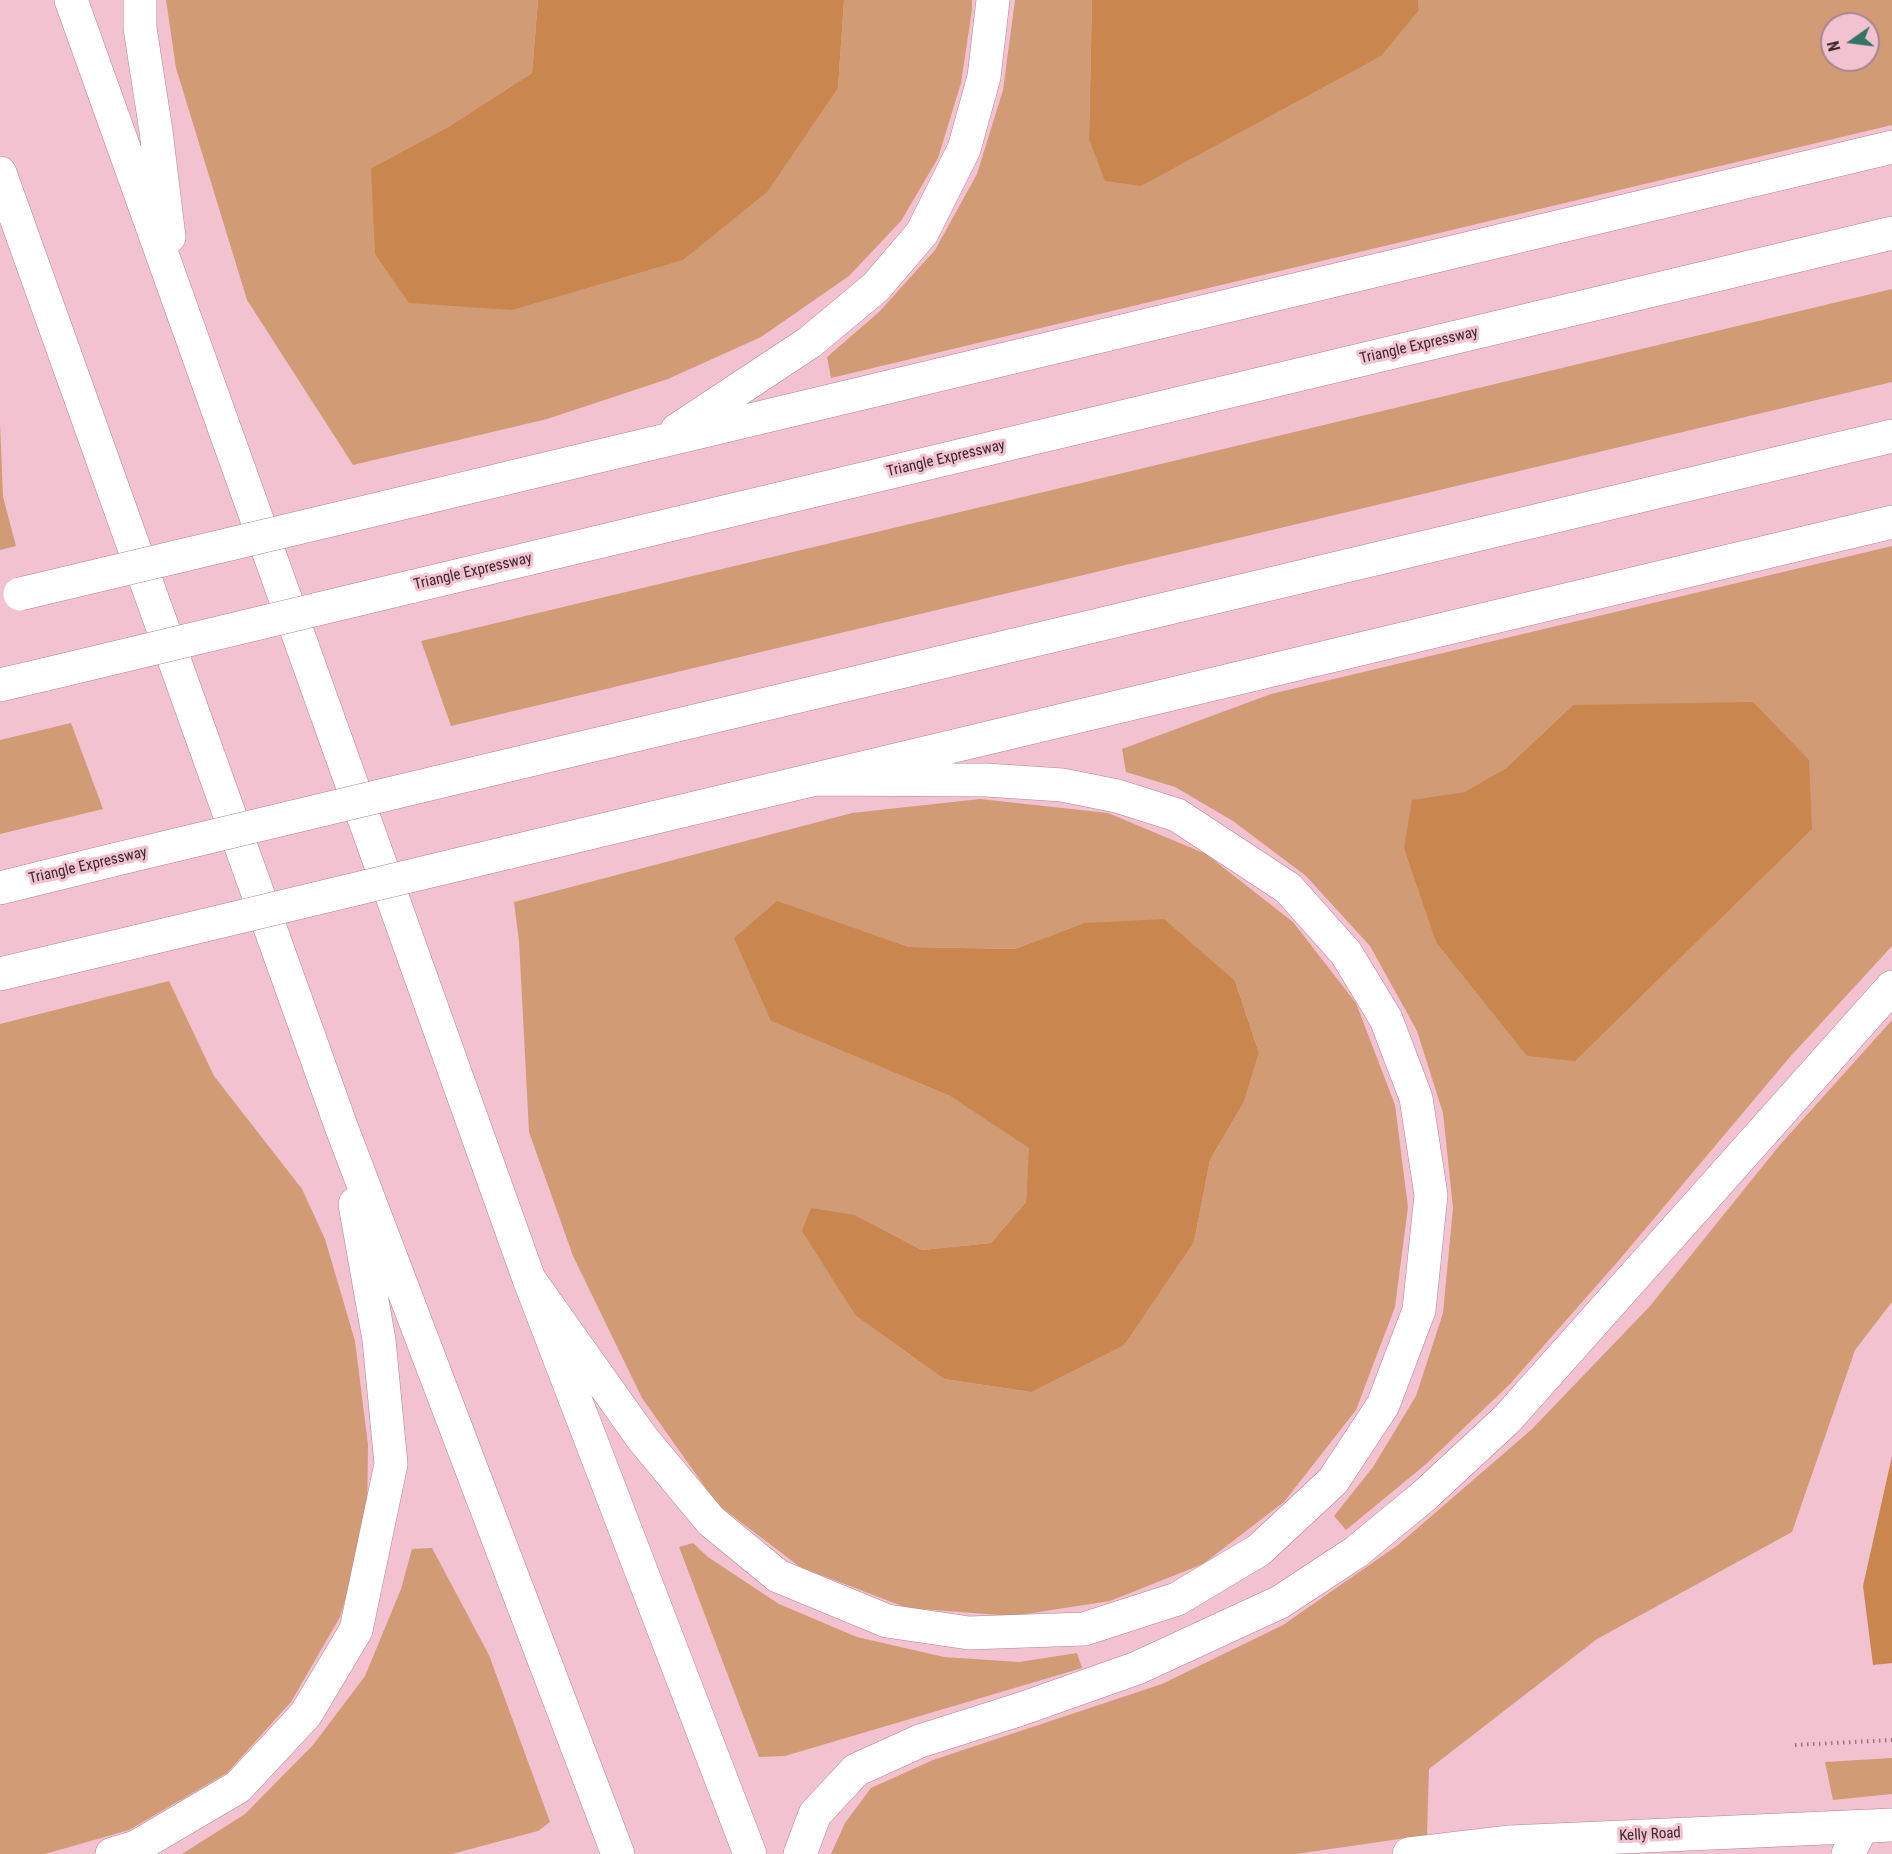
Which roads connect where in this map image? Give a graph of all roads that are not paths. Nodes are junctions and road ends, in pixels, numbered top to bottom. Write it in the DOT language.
graph roads {
  1 [pos="71,0"];
  2 [pos="140,0"];
  3 [pos="993,0"];
  4 [pos="1892,147"];
  5 [pos="0,173"];
  6 [pos="0,201"];
  7 [pos="1892,233"];
  8 [pos="29,256"];
  9 [pos="177,298"];
  10 [pos="1892,436"];
  11 [pos="659,442"];
  12 [pos="1892,522"];
  13 [pos="10,596"];
  14 [pos="0,685"];
  15 [pos="816,779"];
  16 [pos="0,888"];
  17 [pos="0,974"];
  18 [pos="1892,987"];
  19 [pos="341,1126"];
  20 [pos="529,1279"];
  21 [pos="1869,1840"];
  22 [pos="112,1854"];
  23 [pos="618,1854"];
  24 [pos="750,1854"];
  25 [pos="800,1854"];
  26 [pos="1409,1854"];
  1 -- 9 [label="main road"];
  2 -- 9 [label="main road"];
  3 -- 11 [label="main road"];
  4 -- 11 [label="main road"];
  5 -- 8 [label="main road"];
  6 -- 8 [label="main road"];
  7 -- 14 [label="main road, Triangle Expressway, bridge"];
  8 -- 19 [label="main road"];
  9 -- 20 [label="main road"];
  10 -- 16 [label="main road, Triangle Expressway, bridge"];
  11 -- 13 [label="main road, bridge"];
  12 -- 15 [label="main road"];
  15 -- 17 [label="main road, bridge"];
  15 -- 20 [label="main road"];
  18 -- 25 [label="main road"];
  19 -- 22 [label="main road"];
  19 -- 23 [label="main road"];
  20 -- 24 [label="main road"];
  21 -- 26 [label="main road, Kelly Road"];
}
